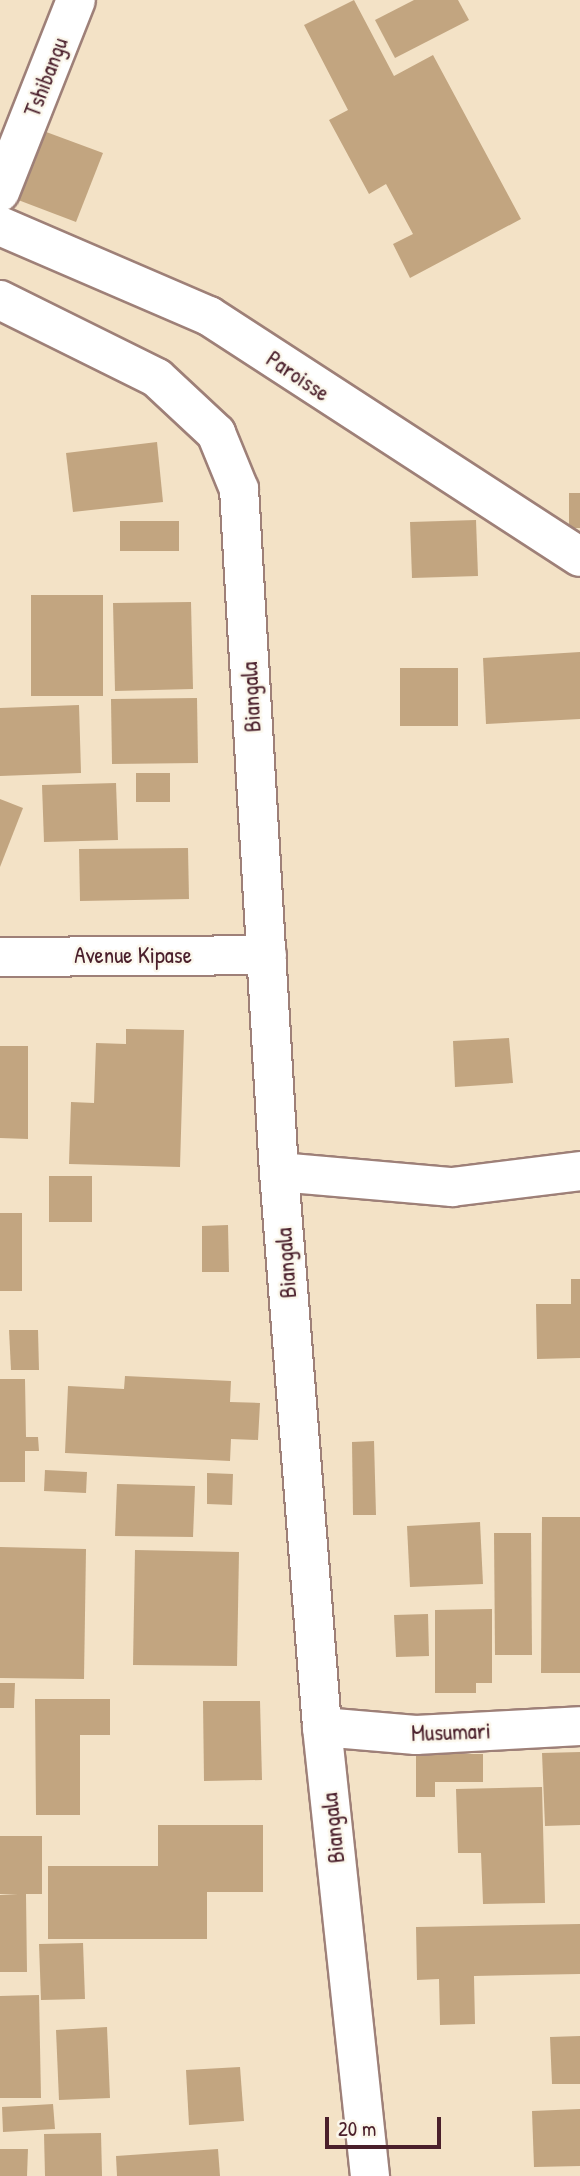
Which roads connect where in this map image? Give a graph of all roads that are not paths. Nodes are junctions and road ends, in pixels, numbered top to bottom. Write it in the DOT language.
graph roads {
  1 [pos="76,0"];
  2 [pos="0,192"];
  3 [pos="0,226"];
  4 [pos="0,300"];
  5 [pos="580,558"];
  6 [pos="267,955"];
  7 [pos="0,957"];
  8 [pos="580,1171"];
  9 [pos="279,1172"];
  10 [pos="580,1726"];
  11 [pos="322,1727"];
  12 [pos="370,2176"];
  1 -- 2 [label="street, Tshibangu"];
  3 -- 5 [label="street, Paroisse"];
  4 -- 6 [label="street, Biangala"];
  6 -- 7 [label="street, Avenue Kipase"];
  6 -- 9 [label="street, Biangala"];
  8 -- 9 [label="street"];
  9 -- 11 [label="street, Biangala"];
  10 -- 11 [label="street, Musumari"];
  11 -- 12 [label="street, Biangala"];
}
